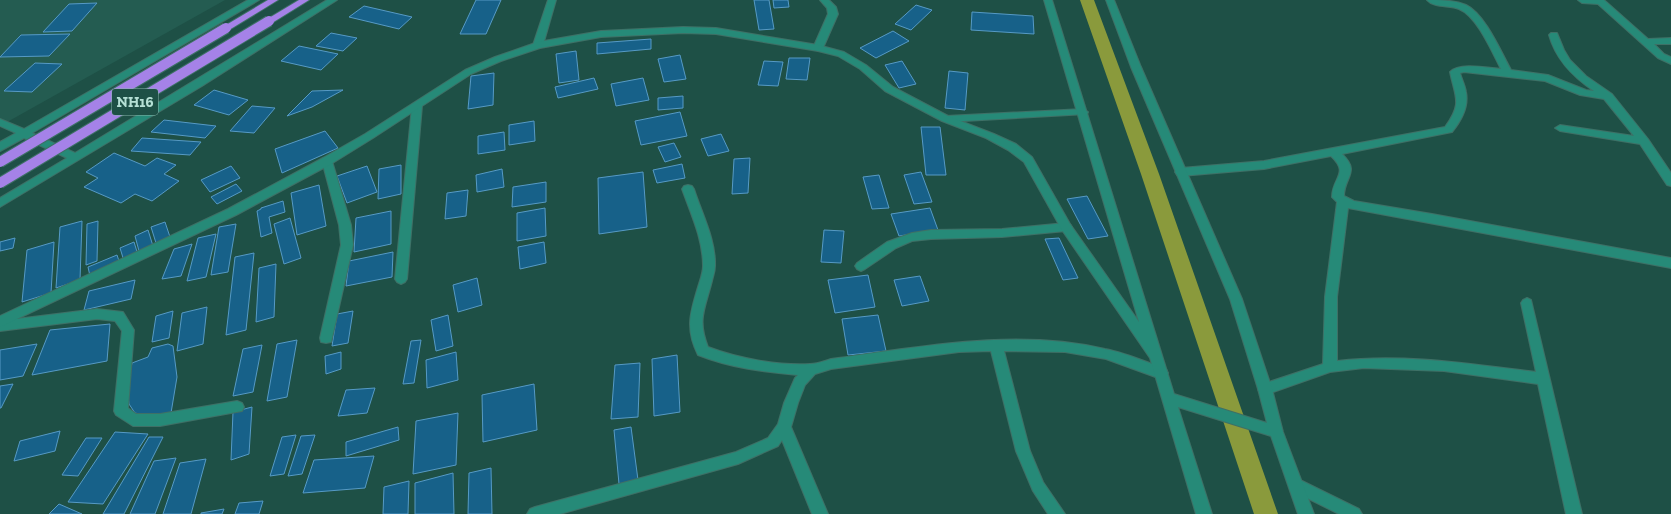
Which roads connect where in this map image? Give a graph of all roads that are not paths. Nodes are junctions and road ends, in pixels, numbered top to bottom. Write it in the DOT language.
graph roads {
  1 [pos="255,0"];
  2 [pos="274,0"];
  3 [pos="304,0"];
  4 [pos="333,0"];
  5 [pos="552,0"];
  6 [pos="824,0"];
  7 [pos="1048,0"];
  8 [pos="1110,0"];
  9 [pos="1431,0"];
  10 [pos="1582,0"];
  11 [pos="1600,0"];
  12 [pos="1460,2"];
  13 [pos="1554,35"];
  14 [pos="1671,41"];
  15 [pos="1646,42"];
  16 [pos="538,45"];
  17 [pos="818,48"];
  18 [pos="1671,61"];
  19 [pos="1508,73"];
  20 [pos="1608,96"];
  21 [pos="417,106"];
  22 [pos="1083,112"];
  23 [pos="946,119"];
  24 [pos="0,122"];
  25 [pos="1560,128"];
  26 [pos="25,133"];
  27 [pos="1644,141"];
  28 [pos="0,147"];
  29 [pos="1333,152"];
  30 [pos="75,157"];
  31 [pos="327,161"];
  32 [pos="0,162"];
  33 [pos="1181,172"];
  34 [pos="1671,182"];
  35 [pos="0,183"];
  36 [pos="688,189"];
  37 [pos="1343,201"];
  38 [pos="0,203"];
  39 [pos="1066,227"];
  40 [pos="1671,263"];
  41 [pos="861,266"];
  42 [pos="401,279"];
  43 [pos="1527,303"];
  44 [pos="0,322"];
  45 [pos="0,326"];
  46 [pos="326,338"];
  47 [pos="996,345"];
  48 [pos="1156,356"];
  49 [pos="1330,367"];
  50 [pos="812,370"];
  51 [pos="1161,374"];
  52 [pos="1543,379"];
  53 [pos="1265,389"];
  54 [pos="1169,398"];
  55 [pos="237,407"];
  56 [pos="784,427"];
  57 [pos="1276,432"];
  58 [pos="1296,485"];
  59 [pos="551,512"];
  60 [pos="535,514"];
  61 [pos="820,514"];
  62 [pos="1057,514"];
  63 [pos="1204,514"];
  64 [pos="1306,514"];
  65 [pos="1354,514"];
  66 [pos="1574,514"];
  1 -- 26 [label="street"];
  2 -- 32 [label="highway, NH16, bridge"];
  3 -- 35 [label="highway, NH16, bridge"];
  4 -- 30 [label="street"];
  5 -- 16 [label="street"];
  6 -- 17 [label="street"];
  7 -- 22 [label="street"];
  8 -- 33 [label="street"];
  9 -- 12 [label="street"];
  10 -- 11 [label="street"];
  11 -- 15 [label="street"];
  12 -- 19 [label="street"];
  13 -- 20 [label="street"];
  14 -- 15 [label="street"];
  15 -- 18 [label="street"];
  16 -- 17 [label="street"];
  16 -- 21 [label="street"];
  17 -- 23 [label="street"];
  19 -- 20 [label="street"];
  19 -- 29 [label="street"];
  20 -- 27 [label="street"];
  21 -- 31 [label="street"];
  21 -- 42 [label="street"];
  22 -- 23 [label="street"];
  22 -- 48 [label="street"];
  23 -- 39 [label="street"];
  24 -- 26 [label="street"];
  25 -- 27 [label="street"];
  26 -- 28 [label="street"];
  26 -- 30 [label="street"];
  27 -- 34 [label="street"];
  29 -- 33 [label="street"];
  29 -- 37 [label="street"];
  30 -- 38 [label="street"];
  31 -- 44 [label="street"];
  31 -- 46 [label="street"];
  33 -- 53 [label="street"];
  36 -- 50 [label="street"];
  37 -- 40 [label="street"];
  37 -- 49 [label="street"];
  39 -- 41 [label="street"];
  39 -- 48 [label="street"];
  43 -- 52 [label="street"];
  45 -- 55 [label="street"];
  47 -- 50 [label="street"];
  47 -- 51 [label="street"];
  47 -- 62 [label="street"];
  48 -- 51 [label="street"];
  49 -- 52 [label="street"];
  49 -- 53 [label="street"];
  50 -- 56 [label="street"];
  51 -- 54 [label="street"];
  52 -- 66 [label="street"];
  53 -- 57 [label="street"];
  54 -- 57 [label="street"];
  54 -- 63 [label="street"];
  56 -- 59 [label="street"];
  56 -- 61 [label="street"];
  57 -- 58 [label="street"];
  58 -- 64 [label="street"];
  58 -- 65 [label="street"];
  59 -- 60 [label="street"];
}
